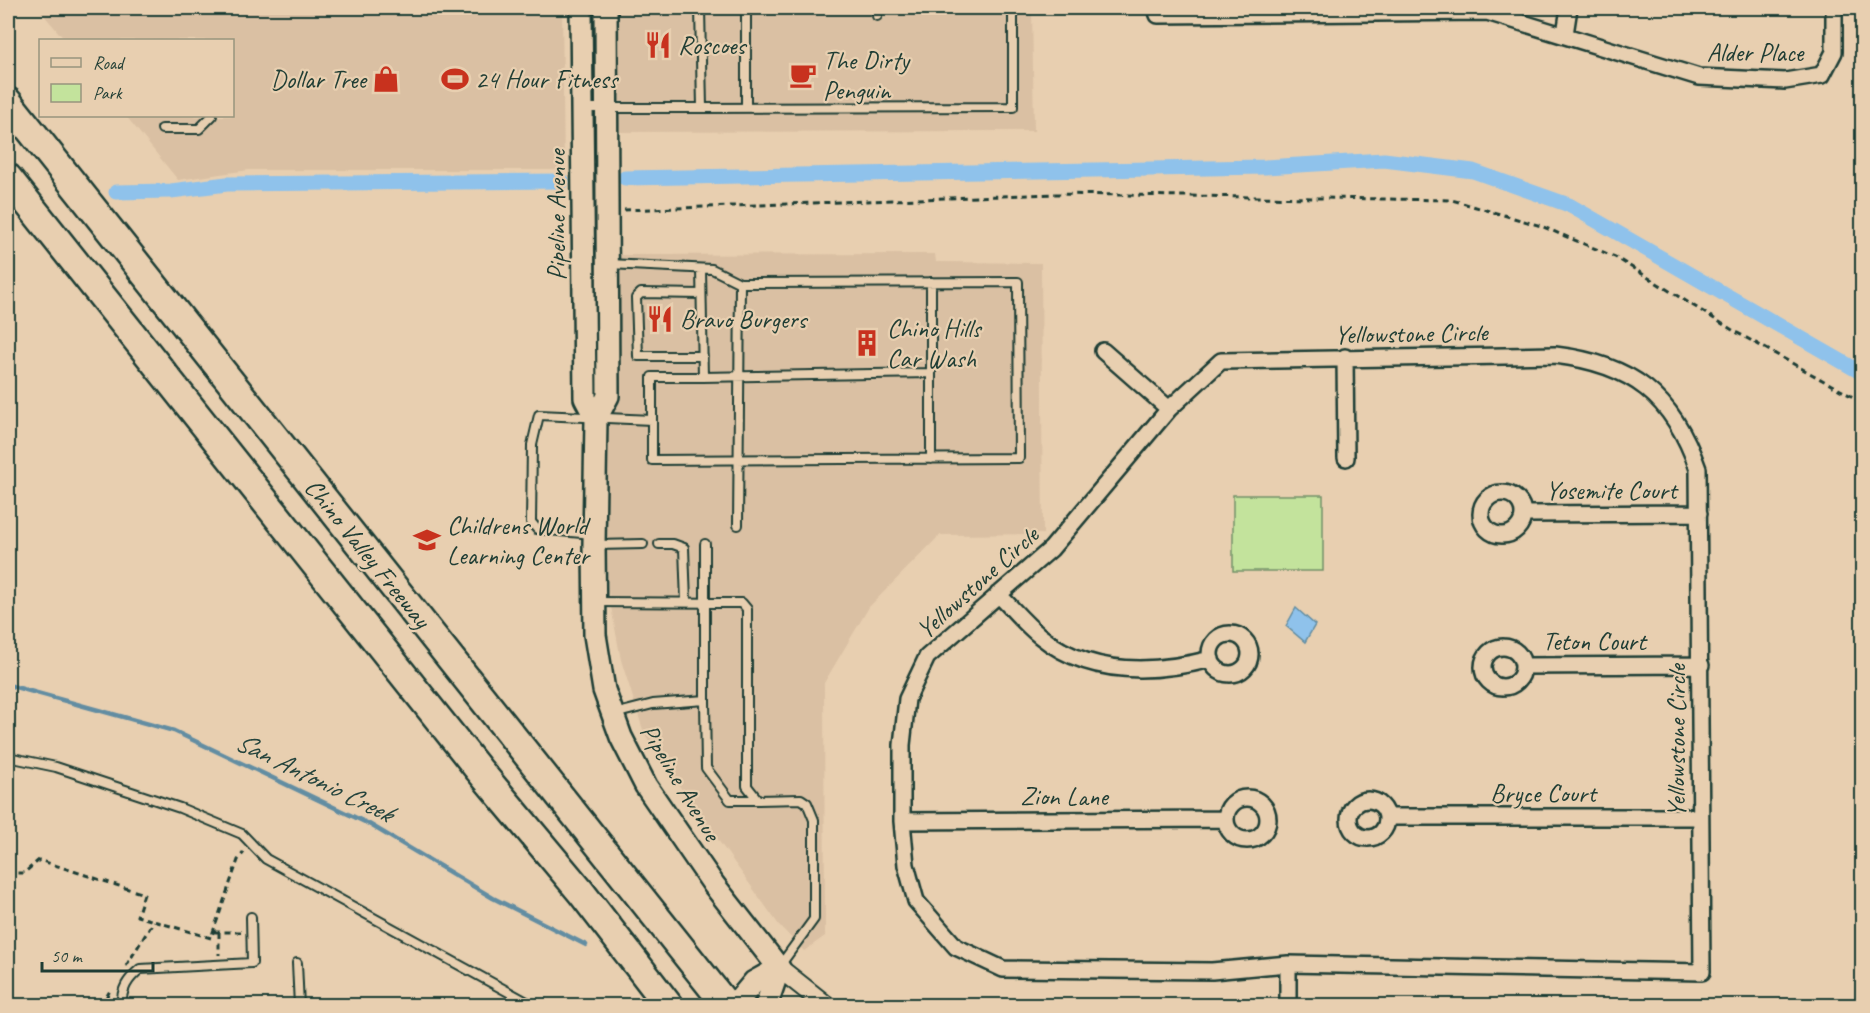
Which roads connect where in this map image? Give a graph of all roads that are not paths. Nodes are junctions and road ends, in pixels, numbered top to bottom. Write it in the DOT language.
graph roads {
  1 [pos="581,8"];
  2 [pos="606,8"];
  3 [pos="700,8"];
  4 [pos="746,8"];
  5 [pos="1012,8"];
  6 [pos="1569,8"];
  7 [pos="1834,8"];
  8 [pos="1157,11"];
  9 [pos="1367,11"];
  10 [pos="1565,34"];
  11 [pos="8,102"];
  12 [pos="583,108"];
  13 [pos="606,108"];
  14 [pos="702,108"];
  15 [pos="746,108"];
  16 [pos="211,117"];
  17 [pos="162,129"];
  18 [pos="8,178"];
  19 [pos="608,264"];
  20 [pos="701,269"];
  21 [pos="931,282"];
  22 [pos="740,283"];
  23 [pos="701,294"];
  24 [pos="1103,351"];
  25 [pos="703,356"];
  26 [pos="1345,357"];
  27 [pos="931,373"];
  28 [pos="704,377"];
  29 [pos="739,377"];
  30 [pos="1169,409"];
  31 [pos="597,418"];
  32 [pos="652,420"];
  33 [pos="1346,458"];
  34 [pos="931,459"];
  35 [pos="738,460"];
  36 [pos="1699,513"];
  37 [pos="1524,514"];
  38 [pos="738,525"];
  39 [pos="594,539"];
  40 [pos="643,544"];
  41 [pos="659,544"];
  42 [pos="705,544"];
  43 [pos="998,594"];
  44 [pos="594,602"];
  45 [pos="686,602"];
  46 [pos="705,602"];
  47 [pos="1211,659"];
  48 [pos="1701,664"];
  49 [pos="1523,666"];
  50 [pos="705,700"];
  51 [pos="612,715"];
  52 [pos="8,757"];
  53 [pos="758,800"];
  54 [pos="1387,817"];
  55 [pos="1700,817"];
  56 [pos="1226,819"];
  57 [pos="902,820"];
  58 [pos="251,917"];
  59 [pos="297,963"];
  60 [pos="1288,964"];
  61 [pos="779,968"];
  62 [pos="122,1005"];
  63 [pos="299,1005"];
  64 [pos="534,1005"];
  65 [pos="669,1005"];
  66 [pos="727,1005"];
  67 [pos="734,1005"];
  68 [pos="766,1005"];
  69 [pos="827,1005"];
  70 [pos="1288,1005"];
  1 -- 12 [label="main road, Pipeline Avenue"];
  2 -- 13 [label="main road, Pipeline Avenue"];
  3 -- 14 [label="lane"];
  4 -- 15 [label="lane"];
  5 -- 15 [label="lane"];
  6 -- 10 [label="street"];
  7 -- 10 [label="street, Alder Place"];
  8 -- 9 [label="street, Alder Place"];
  9 -- 10 [label="street, Alder Place"];
  11 -- 66 [label="highway, Chino Valley Freeway"];
  12 -- 13 [label="lane"];
  12 -- 31 [label="main road, Pipeline Avenue"];
  13 -- 14 [label="lane"];
  13 -- 19 [label="main road, Pipeline Avenue"];
  14 -- 15 [label="lane"];
  16 -- 17 [label="lane"];
  18 -- 65 [label="highway, Chino Valley Freeway"];
  19 -- 20 [label="lane"];
  19 -- 31 [label="main road, Pipeline Avenue"];
  20 -- 22 [label="lane"];
  20 -- 23 [label="lane"];
  21 -- 22 [label="lane"];
  21 -- 27 [label="lane"];
  21 -- 34 [label="lane"];
  22 -- 29 [label="lane"];
  23 -- 25 [label="lane"];
  23 -- 25 [label="lane"];
  24 -- 30 [label="street"];
  25 -- 28 [label="lane"];
  26 -- 30 [label="street, Yellowstone Circle"];
  26 -- 33 [label="street"];
  26 -- 36 [label="street, Yellowstone Circle"];
  27 -- 29 [label="lane"];
  27 -- 34 [label="lane"];
  28 -- 29 [label="lane"];
  28 -- 32 [label="lane"];
  29 -- 35 [label="lane"];
  30 -- 43 [label="street, Yellowstone Circle"];
  31 -- 32 [label="lane"];
  31 -- 39 [label="main road, Pipeline Avenue"];
  31 -- 39 [label="lane"];
  32 -- 35 [label="lane"];
  34 -- 35 [label="lane"];
  35 -- 38 [label="lane"];
  36 -- 37 [label="street, Yosemite Court"];
  36 -- 48 [label="street, Yellowstone Circle"];
  39 -- 40 [label="lane"];
  39 -- 44 [label="main road, Pipeline Avenue"];
  41 -- 45 [label="lane"];
  42 -- 46 [label="lane"];
  43 -- 47 [label="street"];
  43 -- 57 [label="street, Yellowstone Circle"];
  44 -- 45 [label="lane"];
  44 -- 51 [label="main road, Pipeline Avenue"];
  45 -- 46 [label="lane"];
  46 -- 50 [label="lane"];
  46 -- 53 [label="lane"];
  48 -- 49 [label="street, Teton Court"];
  48 -- 55 [label="street, Yellowstone Circle"];
  50 -- 51 [label="lane"];
  50 -- 53 [label="lane"];
  51 -- 61 [label="main road, Pipeline Avenue"];
  52 -- 64 [label="lane"];
  53 -- 61 [label="lane"];
  54 -- 55 [label="street, Bryce Court"];
  55 -- 60 [label="street, Yellowstone Circle"];
  56 -- 57 [label="street, Zion Lane"];
  57 -- 60 [label="street, Yellowstone Circle"];
  58 -- 62 [label="lane"];
  59 -- 63 [label="lane"];
  60 -- 70 [label="street"];
  61 -- 67 [label="main road"];
  61 -- 68 [label="main road"];
  61 -- 69 [label="street"];
}
